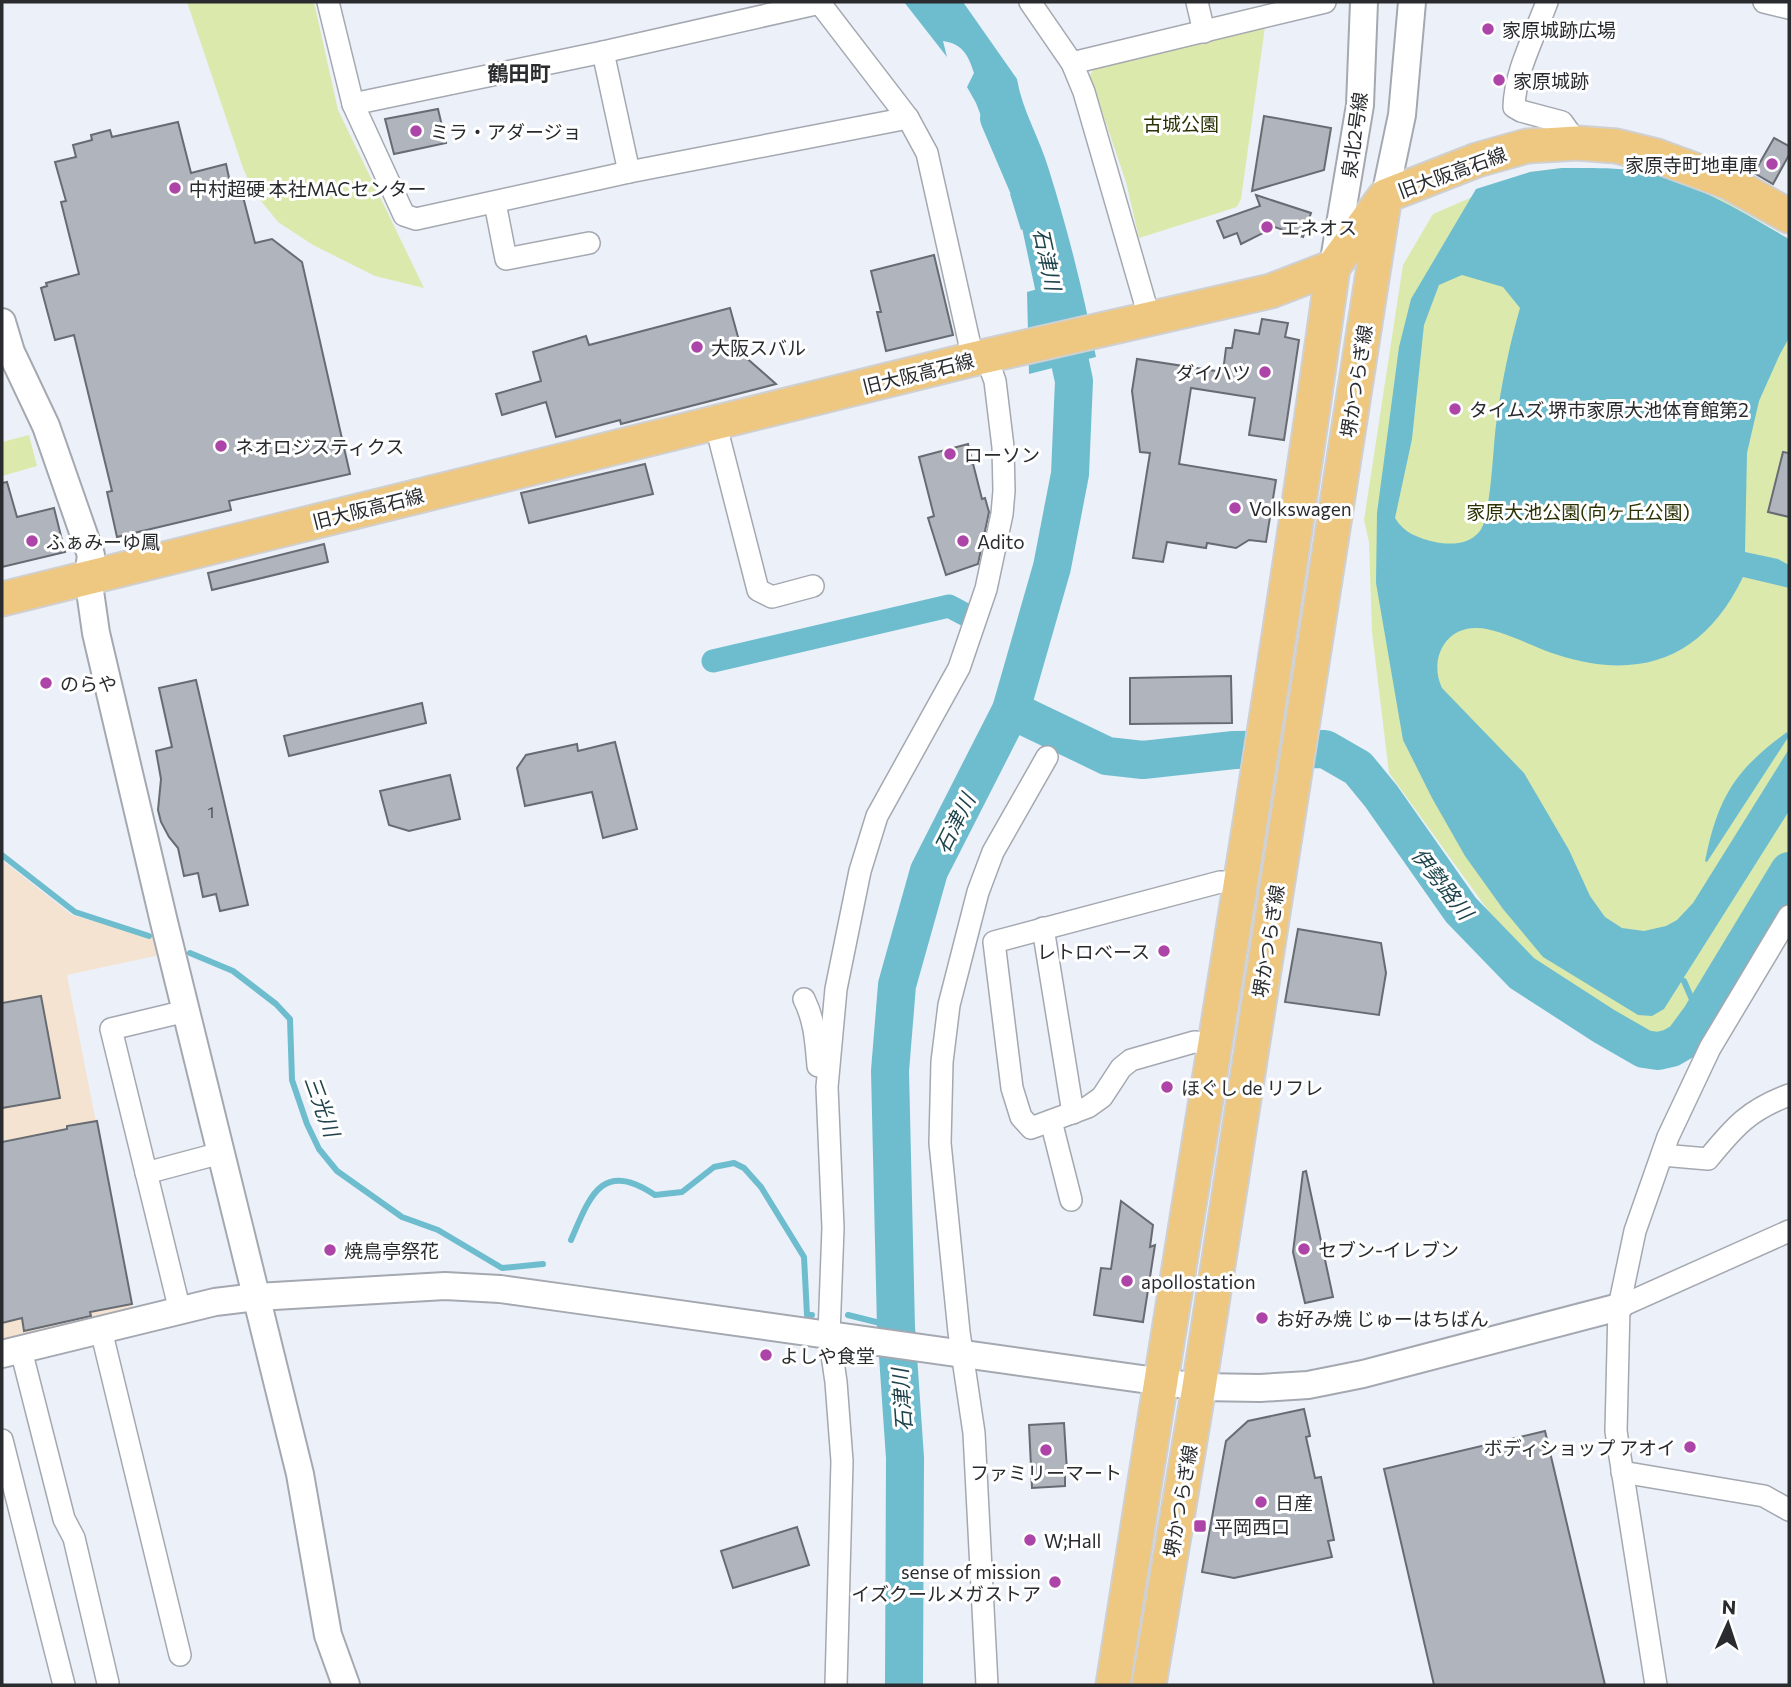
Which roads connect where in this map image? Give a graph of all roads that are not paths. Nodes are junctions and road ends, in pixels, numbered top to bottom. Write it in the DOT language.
graph roads {
  1 [pos="328,2"];
  2 [pos="819,2"];
  3 [pos="1030,2"];
  4 [pos="1197,2"];
  5 [pos="1325,2"];
  6 [pos="1364,2"];
  7 [pos="1412,2"];
  8 [pos="1547,2"];
  9 [pos="1764,2"];
  10 [pos="1789,8"];
  11 [pos="1204,32"];
  12 [pos="603,52"];
  13 [pos="1072,64"];
  14 [pos="353,104"];
  15 [pos="908,118"];
  16 [pos="1577,142"];
  17 [pos="629,172"];
  18 [pos="1385,196"];
  19 [pos="495,203"];
  20 [pos="1789,216"];
  21 [pos="589,243"];
  22 [pos="1333,267"];
  23 [pos="1150,320"];
  24 [pos="2,322"];
  25 [pos="990,356"];
  26 [pos="715,422"];
  27 [pos="88,577"];
  28 [pos="813,586"];
  29 [pos="2,599"];
  30 [pos="1047,757"];
  31 [pos="1242,883"];
  32 [pos="1789,916"];
  33 [pos="1044,928"];
  34 [pos="804,999"];
  35 [pos="186,1011"];
  36 [pos="1215,1044"];
  37 [pos="827,1087"];
  38 [pos="1789,1095"];
  39 [pos="1073,1113"];
  40 [pos="1051,1121"];
  41 [pos="221,1153"];
  42 [pos="1662,1156"];
  43 [pos="146,1173"];
  44 [pos="1071,1200"];
  45 [pos="1789,1231"];
  46 [pos="257,1297"];
  47 [pos="1619,1307"];
  48 [pos="180,1311"];
  49 [pos="101,1330"];
  50 [pos="834,1334"];
  51 [pos="11,1352"];
  52 [pos="956,1352"];
  53 [pos="1160,1381"];
  54 [pos="1199,1387"];
  55 [pos="2,1440"];
  56 [pos="1622,1472"];
  57 [pos="1789,1510"];
  58 [pos="180,1655"];
  59 [pos="108,1683"];
  60 [pos="64,1685"];
  61 [pos="346,1685"];
  62 [pos="836,1685"];
  63 [pos="987,1685"];
  64 [pos="1113,1685"];
  65 [pos="1149,1685"];
  66 [pos="1656,1685"];
  1 -- 14 [label="street"];
  2 -- 12 [label="street"];
  2 -- 15 [label="street"];
  3 -- 13 [label="street"];
  4 -- 11 [label="street"];
  5 -- 11 [label="street"];
  6 -- 22 [label="street, 泉北2号線"];
  7 -- 18 [label="street, 泉北2号線"];
  8 -- 16 [label="street"];
  9 -- 10 [label="street"];
  11 -- 13 [label="street"];
  12 -- 14 [label="street"];
  12 -- 17 [label="street"];
  13 -- 23 [label="street"];
  14 -- 19 [label="street"];
  15 -- 17 [label="street"];
  15 -- 25 [label="street"];
  16 -- 18 [label="main road, 旧大阪高石線"];
  16 -- 20 [label="main road, 旧大阪高石線"];
  17 -- 19 [label="street"];
  18 -- 22 [label="main road, 旧大阪高石線"];
  18 -- 54 [label="main road, 堺かつらぎ線"];
  19 -- 21 [label="street"];
  22 -- 23 [label="main road, 旧大阪高石線"];
  22 -- 31 [label="main road, 堺かつらぎ線"];
  23 -- 25 [label="main road, 旧大阪高石線"];
  24 -- 27 [label="street"];
  25 -- 26 [label="main road, 旧大阪高石線"];
  25 -- 37 [label="street"];
  26 -- 27 [label="main road, 旧大阪高石線"];
  26 -- 28 [label="street"];
  27 -- 29 [label="main road, 旧大阪高石線"];
  27 -- 35 [label="street"];
  30 -- 52 [label="street"];
  31 -- 33 [label="street"];
  31 -- 36 [label="main road, 堺かつらぎ線"];
  32 -- 42 [label="street"];
  33 -- 39 [label="street"];
  33 -- 40 [label="street"];
  34 -- 37 [label="street"];
  35 -- 41 [label="street"];
  35 -- 43 [label="street"];
  36 -- 39 [label="street"];
  36 -- 53 [label="main road, 堺かつらぎ線"];
  37 -- 50 [label="street"];
  38 -- 42 [label="street"];
  39 -- 40 [label="street"];
  40 -- 44 [label="street"];
  41 -- 43 [label="street"];
  41 -- 46 [label="street"];
  42 -- 47 [label="street"];
  43 -- 48 [label="street"];
  45 -- 47 [label="street"];
  46 -- 48 [label="street"];
  46 -- 50 [label="street"];
  46 -- 61 [label="street"];
  47 -- 54 [label="street"];
  47 -- 56 [label="street"];
  48 -- 49 [label="street"];
  49 -- 51 [label="street"];
  49 -- 58 [label="street"];
  50 -- 52 [label="street"];
  50 -- 62 [label="street"];
  51 -- 59 [label="street"];
  52 -- 53 [label="street"];
  52 -- 63 [label="street"];
  53 -- 54 [label="street"];
  53 -- 64 [label="main road, 堺かつらぎ線"];
  54 -- 65 [label="main road, 堺かつらぎ線"];
  55 -- 60 [label="street"];
  56 -- 57 [label="street"];
  56 -- 66 [label="street"];
}
